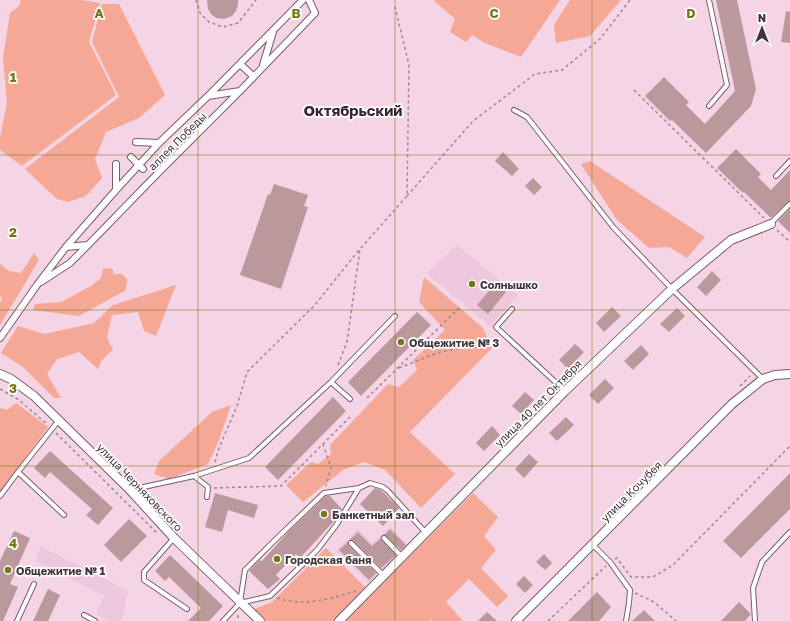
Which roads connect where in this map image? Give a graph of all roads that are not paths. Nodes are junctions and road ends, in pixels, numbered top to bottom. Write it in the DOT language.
graph roads {
  1 [pos="304,0"];
  2 [pos="309,0"];
  3 [pos="709,0"];
  4 [pos="274,30"];
  5 [pos="240,64"];
  6 [pos="263,67"];
  7 [pos="253,76"];
  8 [pos="240,91"];
  9 [pos="208,96"];
  10 [pos="709,106"];
  11 [pos="514,110"];
  12 [pos="136,142"];
  13 [pos="159,143"];
  14 [pos="131,156"];
  15 [pos="790,161"];
  16 [pos="116,164"];
  17 [pos="141,167"];
  18 [pos="776,176"];
  19 [pos="116,190"];
  20 [pos="790,204"];
  21 [pos="770,224"];
  22 [pos="88,245"];
  23 [pos="66,247"];
  24 [pos="37,285"];
  25 [pos="672,289"];
  26 [pos="512,309"];
  27 [pos="395,316"];
  28 [pos="0,338"];
  29 [pos="0,374"];
  30 [pos="790,374"];
  31 [pos="762,379"];
  32 [pos="331,382"];
  33 [pos="565,391"];
  34 [pos="350,399"];
  35 [pos="58,420"];
  36 [pos="18,472"];
  37 [pos="194,476"];
  38 [pos="359,488"];
  39 [pos="130,490"];
  40 [pos="0,496"];
  41 [pos="207,497"];
  42 [pos="64,516"];
  43 [pos="790,532"];
  44 [pos="426,533"];
  45 [pos="384,538"];
  46 [pos="171,541"];
  47 [pos="351,543"];
  48 [pos="593,545"];
  49 [pos="402,558"];
  50 [pos="384,576"];
  51 [pos="34,584"];
  52 [pos="240,603"];
  53 [pos="187,609"];
  54 [pos="84,615"];
  55 [pos="17,621"];
  56 [pos="95,621"];
  57 [pos="223,621"];
  58 [pos="260,621"];
  59 [pos="339,621"];
  60 [pos="516,621"];
  61 [pos="626,621"];
  62 [pos="755,621"];
  1 -- 4 [label="street"];
  2 -- 6 [label="street, аллея Победы"];
  3 -- 10 [label="lane"];
  4 -- 5 [label="street"];
  4 -- 6 [label="street"];
  5 -- 7 [label="street"];
  5 -- 9 [label="street"];
  6 -- 7 [label="street, аллея Победы"];
  7 -- 8 [label="street, аллея Победы"];
  8 -- 9 [label="street"];
  8 -- 22 [label="street, аллея Победы"];
  9 -- 13 [label="street"];
  11 -- 25 [label="lane"];
  12 -- 13 [label="street"];
  13 -- 17 [label="street"];
  14 -- 17 [label="street"];
  15 -- 18 [label="lane"];
  16 -- 19 [label="street"];
  17 -- 19 [label="street"];
  19 -- 23 [label="street"];
  20 -- 21 [label="lane"];
  21 -- 25 [label="street, улица 40 лет Октября"];
  22 -- 23 [label="street"];
  22 -- 24 [label="street, аллея Победы"];
  23 -- 24 [label="street"];
  24 -- 28 [label="street"];
  25 -- 31 [label="lane"];
  25 -- 33 [label="street, улица 40 лет Октября"];
  26 -- 33 [label="lane"];
  27 -- 32 [label="lane"];
  29 -- 35 [label="street, улица Черняховского"];
  30 -- 31 [label="street"];
  31 -- 48 [label="street, улица Кочубея"];
  32 -- 34 [label="lane"];
  32 -- 37 [label="lane"];
  33 -- 44 [label="street, улица 40 лет Октября"];
  35 -- 36 [label="lane"];
  35 -- 39 [label="street, улица Черняховского"];
  36 -- 40 [label="lane"];
  36 -- 42 [label="lane"];
  37 -- 39 [label="lane"];
  37 -- 41 [label="lane"];
  38 -- 44 [label="lane"];
  38 -- 52 [label="lane"];
  38 -- 52 [label="lane"];
  39 -- 46 [label="street, улица Черняховского"];
  43 -- 62 [label="lane"];
  44 -- 49 [label="street, улица 40 лет Октября"];
  45 -- 49 [label="lane"];
  46 -- 52 [label="street, улица Черняховского"];
  46 -- 53 [label="lane"];
  47 -- 50 [label="lane"];
  48 -- 60 [label="street, улица Кочубея"];
  48 -- 61 [label="lane"];
  49 -- 50 [label="street, улица 40 лет Октября"];
  50 -- 59 [label="street, улица 40 лет Октября"];
  51 -- 55 [label="lane"];
  52 -- 57 [label="lane"];
  52 -- 58 [label="street, улица Черняховского"];
  54 -- 56 [label="lane"];
}
